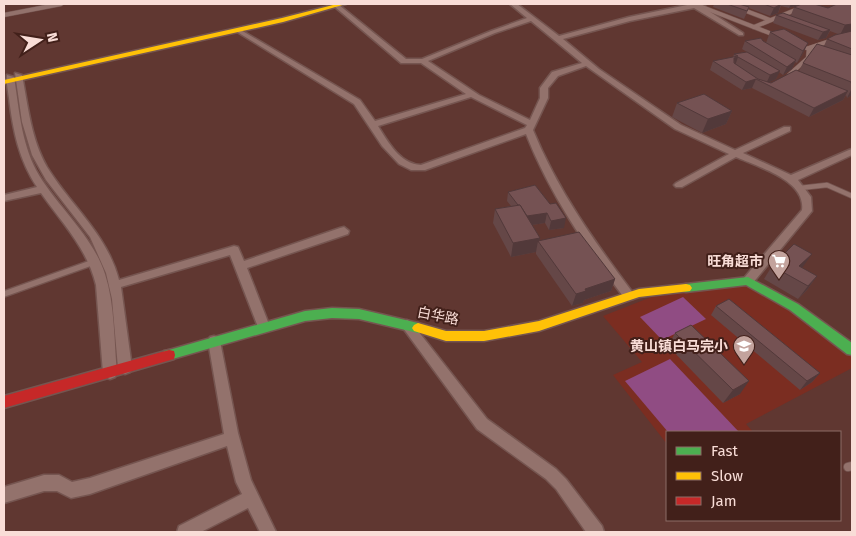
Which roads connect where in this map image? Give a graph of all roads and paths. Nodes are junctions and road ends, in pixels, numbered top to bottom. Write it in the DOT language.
graph roads {
  1 [pos="62,4"];
  2 [pos="338,4"];
  3 [pos="513,4"];
  4 [pos="810,4"];
  5 [pos="698,5"];
  6 [pos="736,7"];
  7 [pos="780,10"];
  8 [pos="788,12"];
  9 [pos="4,15"];
  10 [pos="779,16"];
  11 [pos="533,18"];
  12 [pos="770,20"];
  13 [pos="787,20"];
  14 [pos="754,27"];
  15 [pos="237,30"];
  16 [pos="740,34"];
  17 [pos="831,36"];
  18 [pos="558,38"];
  19 [pos="783,38"];
  20 [pos="791,42"];
  21 [pos="809,48"];
  22 [pos="822,54"];
  23 [pos="423,61"];
  24 [pos="791,63"];
  25 [pos="586,64"];
  26 [pos="798,68"];
  27 [pos="790,74"];
  28 [pos="799,77"];
  29 [pos="11,78"];
  30 [pos="782,80"];
  31 [pos="471,95"];
  32 [pos="374,124"];
  33 [pos="531,127"];
  34 [pos="788,129"];
  35 [pos="852,152"];
  36 [pos="736,154"];
  37 [pos="791,179"];
  38 [pos="679,185"];
  39 [pos="800,188"];
  40 [pos="44,189"];
  41 [pos="852,196"];
  42 [pos="4,198"];
  43 [pos="344,231"];
  44 [pos="94,262"];
  45 [pos="240,266"];
  46 [pos="748,281"];
  47 [pos="114,285"];
  48 [pos="4,294"];
  49 [pos="630,296"];
  50 [pos="406,325"];
  51 [pos="264,327"];
  52 [pos="214,341"];
  53 [pos="852,350"];
  54 [pos="125,368"];
  55 [pos="110,373"];
  56 [pos="4,402"];
  57 [pos="232,438"];
  58 [pos="4,495"];
  59 [pos="251,498"];
  60 [pos="185,532"];
  61 [pos="268,532"];
  62 [pos="596,532"];
  1 -- 9 [label="lane"];
  2 -- 15 [label="street"];
  2 -- 23 [label="street"];
  2 -- 29 [label="street"];
  3 -- 11 [label="street"];
  4 -- 8 [label="lane"];
  5 -- 14 [label="lane"];
  5 -- 16 [label="street"];
  5 -- 18 [label="street"];
  6 -- 12 [label="lane"];
  7 -- 8 [label="lane"];
  8 -- 10 [label="lane"];
  10 -- 12 [label="lane"];
  10 -- 13 [label="lane"];
  11 -- 18 [label="street"];
  11 -- 23 [label="street"];
  12 -- 14 [label="lane"];
  14 -- 19 [label="lane"];
  15 -- 29 [label="street"];
  15 -- 32 [label="street"];
  17 -- 21 [label="lane"];
  18 -- 25 [label="street"];
  20 -- 21 [label="lane"];
  21 -- 22 [label="lane"];
  21 -- 26 [label="lane"];
  23 -- 31 [label="street"];
  24 -- 26 [label="lane"];
  25 -- 33 [label="street"];
  25 -- 36 [label="street"];
  26 -- 27 [label="lane"];
  27 -- 28 [label="lane"];
  27 -- 30 [label="lane"];
  29 -- 40 [label="street"];
  29 -- 47 [label="street"];
  31 -- 32 [label="street"];
  31 -- 33 [label="street"];
  32 -- 33 [label="street"];
  33 -- 49 [label="street"];
  34 -- 36 [label="street"];
  35 -- 37 [label="street"];
  36 -- 37 [label="street"];
  36 -- 38 [label="street"];
  37 -- 39 [label="street"];
  39 -- 41 [label="lane"];
  39 -- 46 [label="street"];
  40 -- 42 [label="street"];
  40 -- 44 [label="street"];
  43 -- 45 [label="street"];
  44 -- 48 [label="lane"];
  44 -- 55 [label="street"];
  45 -- 47 [label="street"];
  45 -- 51 [label="street"];
  46 -- 49 [label="street, 白华路"];
  46 -- 53 [label="street"];
  47 -- 54 [label="street"];
  49 -- 50 [label="street, 白华路"];
  50 -- 51 [label="street, 白华路"];
  50 -- 62 [label="street"];
  51 -- 52 [label="street, 白华路"];
  52 -- 54 [label="street, 白华路"];
  52 -- 57 [label="street"];
  54 -- 55 [label="street, 白华路"];
  55 -- 56 [label="street, 白华路"];
  57 -- 58 [label="street"];
  57 -- 59 [label="street"];
  59 -- 60 [label="street"];
  59 -- 61 [label="street"];
}
